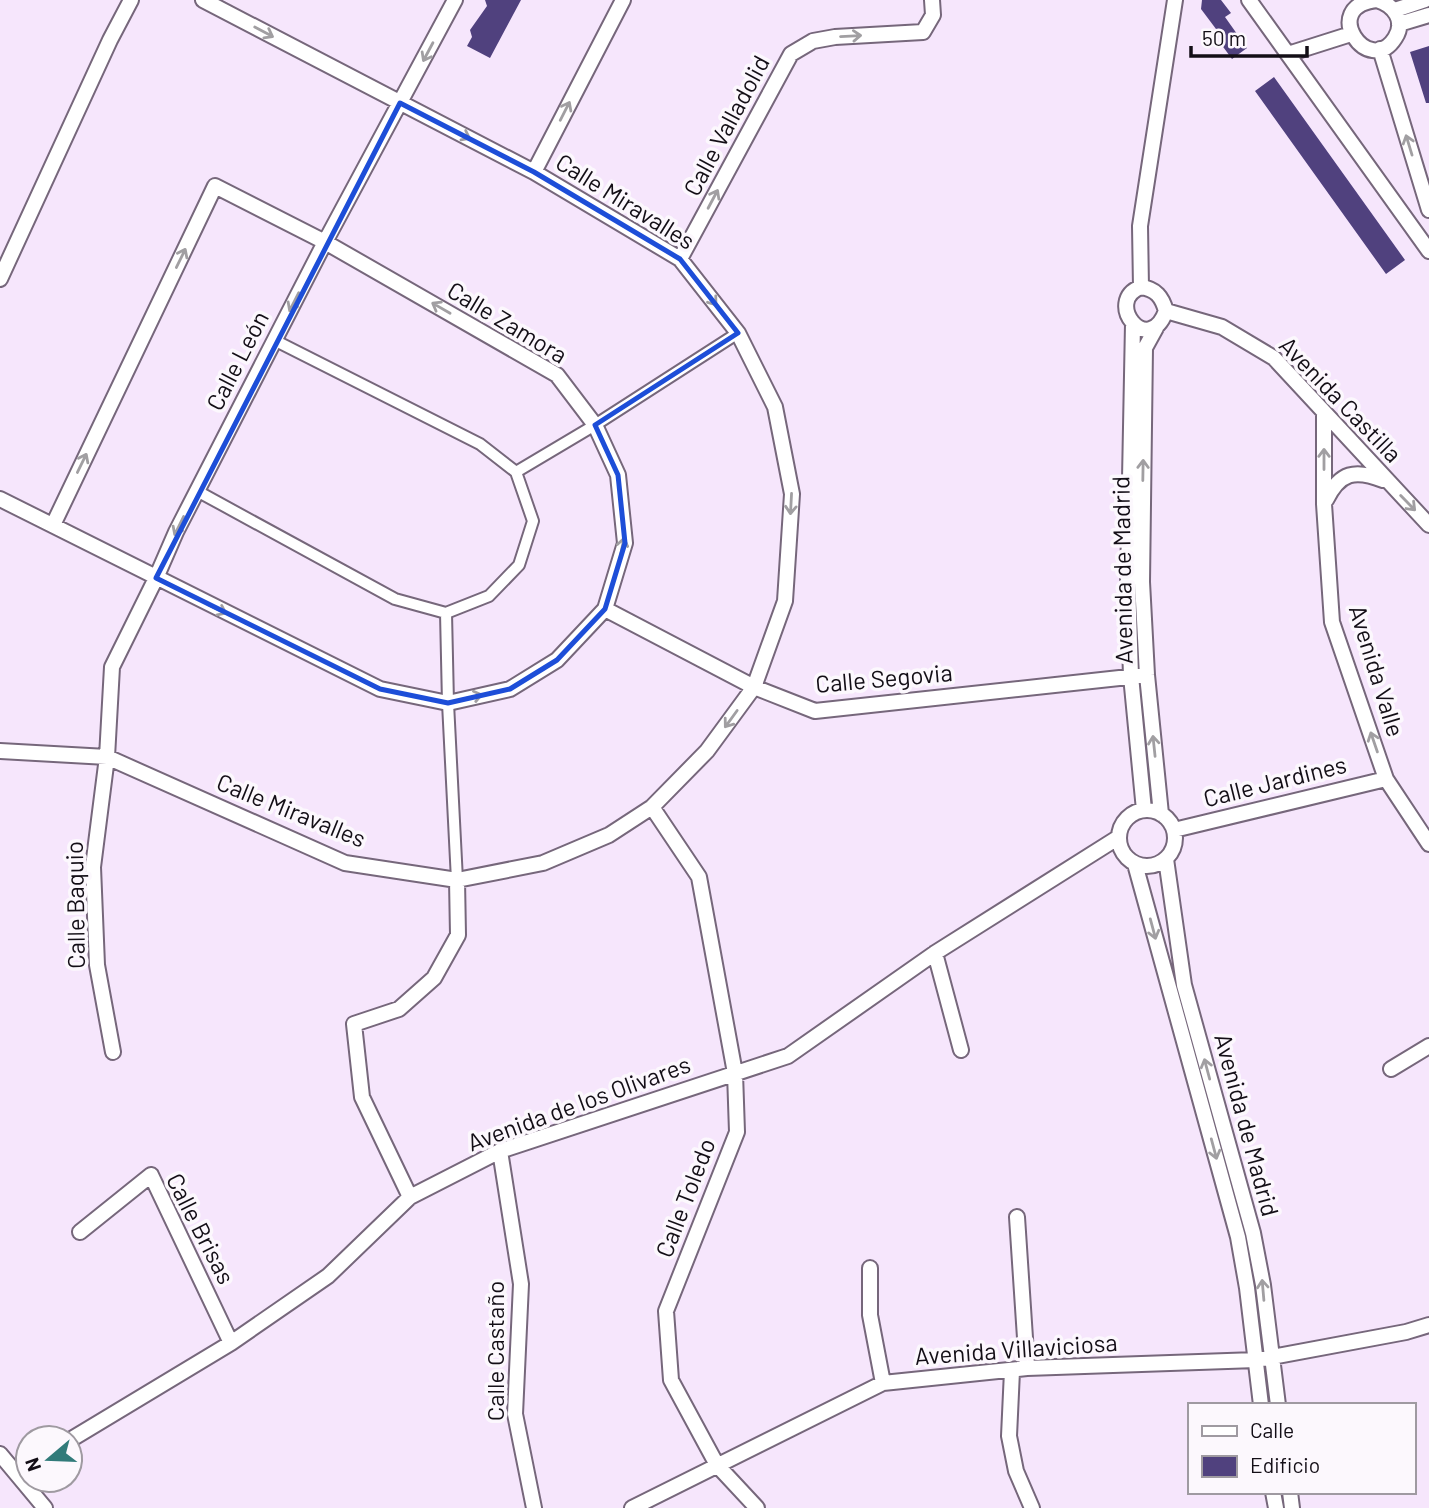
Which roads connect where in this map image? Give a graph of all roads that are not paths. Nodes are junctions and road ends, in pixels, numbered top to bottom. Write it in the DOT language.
graph roads {
  1 [pos="131,0"];
  2 [pos="203,0"];
  3 [pos="455,0"];
  4 [pos="623,0"];
  5 [pos="932,0"];
  6 [pos="1175,0"];
  7 [pos="1248,0"];
  8 [pos="1372,0"];
  9 [pos="1425,0"];
  10 [pos="1429,15"];
  11 [pos="1397,17"];
  12 [pos="1351,34"];
  13 [pos="1380,49"];
  14 [pos="1288,54"];
  15 [pos="400,103"];
  16 [pos="534,172"];
  17 [pos="1429,210"];
  18 [pos="325,242"];
  19 [pos="1429,251"];
  20 [pos="680,259"];
  21 [pos="0,279"];
  22 [pos="1141,287"];
  23 [pos="1166,311"];
  24 [pos="1133,324"];
  25 [pos="1156,328"];
  26 [pos="738,333"];
  27 [pos="275,340"];
  28 [pos="1324,413"];
  29 [pos="595,425"];
  30 [pos="516,472"];
  31 [pos="1387,481"];
  32 [pos="197,491"];
  33 [pos="0,499"];
  34 [pos="1324,504"];
  35 [pos="52,525"];
  36 [pos="1429,525"];
  37 [pos="156,579"];
  38 [pos="605,609"];
  39 [pos="446,612"];
  40 [pos="1147,675"];
  41 [pos="1131,676"];
  42 [pos="754,687"];
  43 [pos="448,703"];
  44 [pos="0,751"];
  45 [pos="107,757"];
  46 [pos="1386,779"];
  47 [pos="652,807"];
  48 [pos="1144,810"];
  49 [pos="1161,814"];
  50 [pos="1174,830"];
  51 [pos="1119,837"];
  52 [pos="1429,844"];
  53 [pos="1166,859"];
  54 [pos="1135,864"];
  55 [pos="457,880"];
  56 [pos="935,953"];
  57 [pos="1429,1046"];
  58 [pos="961,1050"];
  59 [pos="113,1052"];
  60 [pos="1391,1069"];
  61 [pos="735,1073"];
  62 [pos="500,1151"];
  63 [pos="410,1197"];
  64 [pos="1017,1217"];
  65 [pos="80,1231"];
  66 [pos="870,1268"];
  67 [pos="1429,1325"];
  68 [pos="231,1343"];
  69 [pos="1271,1357"];
  70 [pos="1256,1360"];
  71 [pos="1019,1369"];
  72 [pos="883,1383"];
  73 [pos="1261,1403"];
  74 [pos="1278,1403"];
  75 [pos="84,1432"];
  76 [pos="0,1454"];
  77 [pos="717,1465"];
  78 [pos="14,1472"];
  79 [pos="33,1494"];
  80 [pos="45,1508"];
  81 [pos="534,1508"];
  82 [pos="632,1508"];
  83 [pos="757,1508"];
  84 [pos="1032,1508"];
  1 -- 21 [label="street"];
  2 -- 15 [label="street, Calle Miravalles, one-way"];
  3 -- 15 [label="street, Calle León, one-way"];
  16 -- 4 [label="street, one-way"];
  20 -- 5 [label="street, Calle Valladolid, one-way"];
  6 -- 22 [label="street"];
  7 -- 14 [label="street"];
  8 -- 11 [label="street"];
  8 -- 12 [label="street"];
  9 -- 11 [label="street"];
  10 -- 11 [label="street"];
  11 -- 13 [label="street"];
  12 -- 13 [label="street"];
  12 -- 14 [label="street"];
  17 -- 13 [label="street, one-way"];
  14 -- 19 [label="street"];
  15 -- 16 [label="street, Calle Miravalles, one-way"];
  15 -- 18 [label="street, Calle León"];
  16 -- 20 [label="street, Calle Miravalles"];
  18 -- 27 [label="street, Calle León, one-way"];
  29 -- 18 [label="street, Calle Zamora, one-way"];
  35 -- 18 [label="street, Calle Zamora, one-way"];
  20 -- 26 [label="street, Calle Miravalles, one-way"];
  22 -- 23 [label="street"];
  22 -- 24 [label="street"];
  23 -- 25 [label="street"];
  23 -- 28 [label="street, Avenida Castilla"];
  24 -- 25 [label="street"];
  24 -- 41 [label="street, Avenida de Madrid"];
  40 -- 25 [label="street, Avenida de Madrid, one-way"];
  26 -- 29 [label="street"];
  26 -- 42 [label="street, Calle Miravalles, one-way"];
  27 -- 30 [label="street"];
  27 -- 32 [label="street, Calle León"];
  28 -- 31 [label="street, Avenida Castilla"];
  34 -- 28 [label="street, Avenida Valle, one-way"];
  29 -- 30 [label="street"];
  38 -- 29 [label="street, Calle Zamora, one-way"];
  30 -- 39 [label="street"];
  31 -- 34 [label="street"];
  31 -- 36 [label="street, Avenida Castilla, one-way"];
  32 -- 37 [label="street, Calle León, one-way"];
  32 -- 39 [label="street"];
  33 -- 35 [label="street, Calle Zamora"];
  46 -- 34 [label="street, Avenida Valle, one-way"];
  35 -- 37 [label="street, Calle Zamora"];
  37 -- 43 [label="street, Calle Zamora, one-way"];
  37 -- 45 [label="street, Calle León"];
  38 -- 42 [label="street, Calle Segovia"];
  43 -- 38 [label="street, Calle Zamora, one-way"];
  39 -- 43 [label="street"];
  40 -- 41 [label="street, Calle Segovia"];
  49 -- 40 [label="street, Avenida de Madrid, one-way"];
  41 -- 42 [label="street, Calle Segovia"];
  41 -- 48 [label="street, Avenida de Madrid"];
  42 -- 47 [label="street, Calle Miravalles, one-way"];
  43 -- 55 [label="street"];
  44 -- 45 [label="street, Calle Miravalles"];
  45 -- 55 [label="street, Calle Miravalles"];
  45 -- 59 [label="street, Calle Baquio"];
  46 -- 50 [label="street, Calle Jardines"];
  46 -- 52 [label="street, Avenida Valle"];
  47 -- 55 [label="street, Calle Miravalles"];
  47 -- 61 [label="street, Calle Toledo"];
  48 -- 49 [label="street"];
  48 -- 51 [label="street"];
  49 -- 50 [label="street"];
  50 -- 53 [label="street"];
  51 -- 54 [label="street"];
  51 -- 56 [label="street, Avenida de los Olivares"];
  53 -- 54 [label="street"];
  69 -- 53 [label="street, Avenida de Madrid, one-way"];
  54 -- 70 [label="street, Avenida de Madrid, one-way"];
  55 -- 63 [label="street"];
  56 -- 58 [label="street"];
  56 -- 61 [label="street, Avenida de los Olivares"];
  57 -- 60 [label="street"];
  61 -- 62 [label="street, Avenida de los Olivares"];
  61 -- 77 [label="street, Calle Toledo"];
  62 -- 63 [label="street, Avenida de los Olivares"];
  62 -- 81 [label="street, Calle Castaño"];
  63 -- 68 [label="street, Avenida de los Olivares"];
  64 -- 71 [label="street"];
  65 -- 68 [label="street, Calle Brisas"];
  66 -- 72 [label="street"];
  67 -- 69 [label="street, Avenida Villaviciosa"];
  68 -- 75 [label="street, Avenida de los Olivares"];
  69 -- 70 [label="street, Avenida Villaviciosa"];
  69 -- 74 [label="street, Avenida de Madrid"];
  70 -- 71 [label="street, Avenida Villaviciosa"];
  70 -- 73 [label="street, Avenida de Madrid"];
  71 -- 72 [label="street, Avenida Villaviciosa"];
  71 -- 84 [label="street"];
  72 -- 77 [label="street, Avenida Villaviciosa"];
  76 -- 78 [label="street"];
  77 -- 82 [label="street, Avenida Villaviciosa"];
  77 -- 83 [label="street, Calle Toledo"];
  79 -- 80 [label="street"];
}
